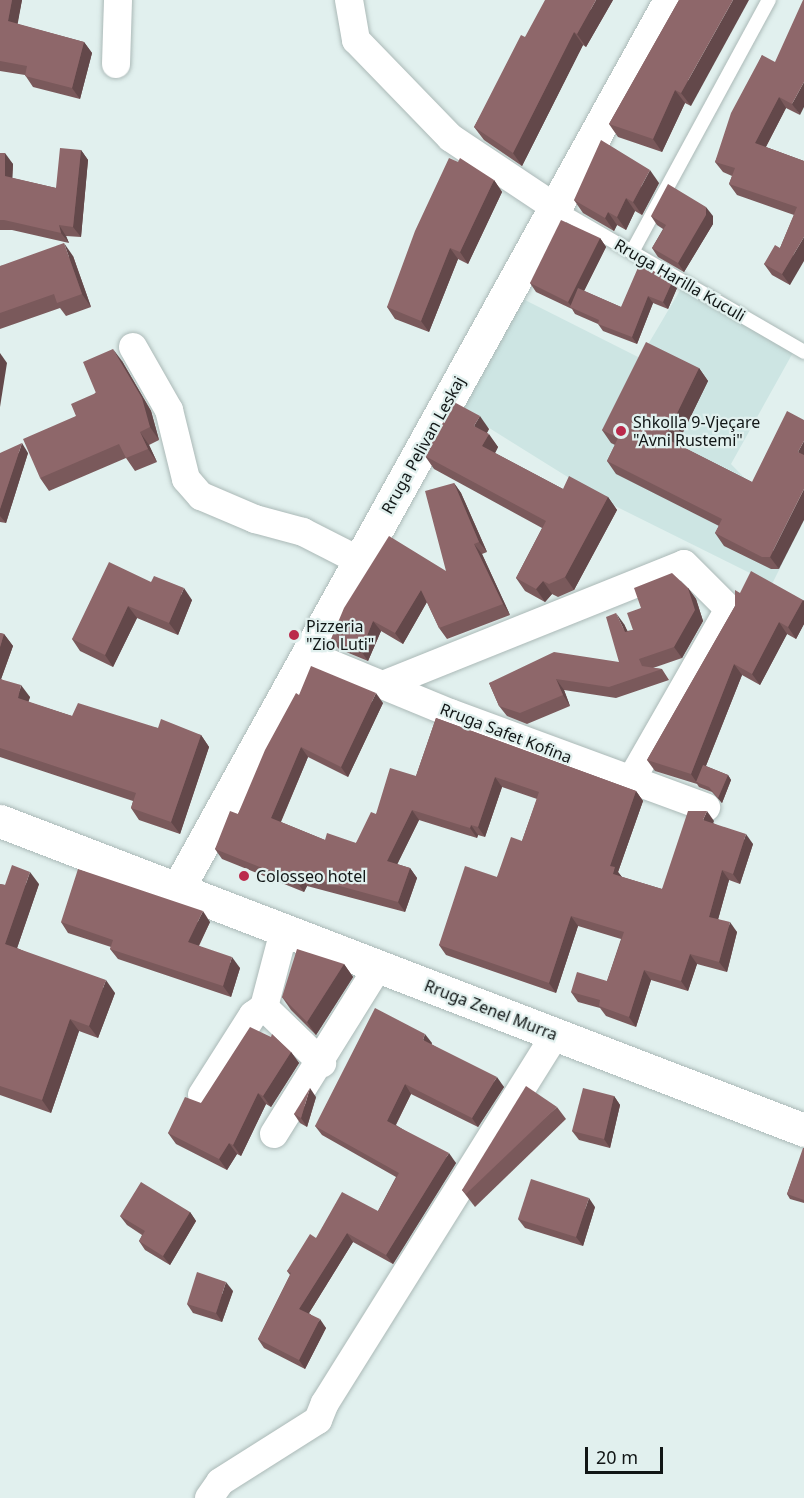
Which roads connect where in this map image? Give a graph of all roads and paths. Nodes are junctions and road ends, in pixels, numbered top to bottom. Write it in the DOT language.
graph roads {
  1 [pos="117,0"];
  2 [pos="349,0"];
  3 [pos="670,0"];
  4 [pos="769,0"];
  5 [pos="116,64"];
  6 [pos="556,208"];
  7 [pos="632,252"];
  8 [pos="133,347"];
  9 [pos="804,352"];
  10 [pos="358,560"];
  11 [pos="307,654"];
  12 [pos="383,685"];
  13 [pos="631,780"];
  14 [pos="706,807"];
  15 [pos="0,821"];
  16 [pos="177,890"];
  17 [pos="284,931"];
  18 [pos="378,967"];
  19 [pos="264,1007"];
  20 [pos="556,1034"];
  21 [pos="322,1063"];
  22 [pos="202,1095"];
  23 [pos="804,1130"];
  24 [pos="274,1134"];
  25 [pos="209,1498"];
  1 -- 5 [label="street"];
  2 -- 6 [label="street"];
  3 -- 6 [label="main road, Rruga Pelivan Leskaj"];
  4 -- 7 [label="lane"];
  6 -- 7 [label="lane, Rruga Harilla Kuculi"];
  6 -- 10 [label="main road, Rruga Pelivan Leskaj"];
  7 -- 9 [label="lane, Rruga Harilla Kuculi"];
  8 -- 10 [label="street"];
  10 -- 11 [label="main road, Rruga Pelivan Leskaj"];
  11 -- 12 [label="street, Rruga Safet Kofina"];
  11 -- 16 [label="main road, Rruga Pelivan Leskaj"];
  12 -- 13 [label="street, Rruga Safet Kofina"];
  12 -- 13 [label="street"];
  13 -- 14 [label="street, Rruga Safet Kofina"];
  15 -- 16 [label="main road, Rruga Zenel Murra"];
  16 -- 17 [label="main road, Rruga Zenel Murra"];
  17 -- 18 [label="main road, Rruga Zenel Murra"];
  17 -- 19 [label="street"];
  18 -- 20 [label="main road, Rruga Zenel Murra"];
  18 -- 21 [label="street"];
  19 -- 21 [label="street"];
  19 -- 22 [label="street"];
  20 -- 23 [label="main road, Rruga Zenel Murra"];
  20 -- 25 [label="street"];
  21 -- 24 [label="street"];
}
